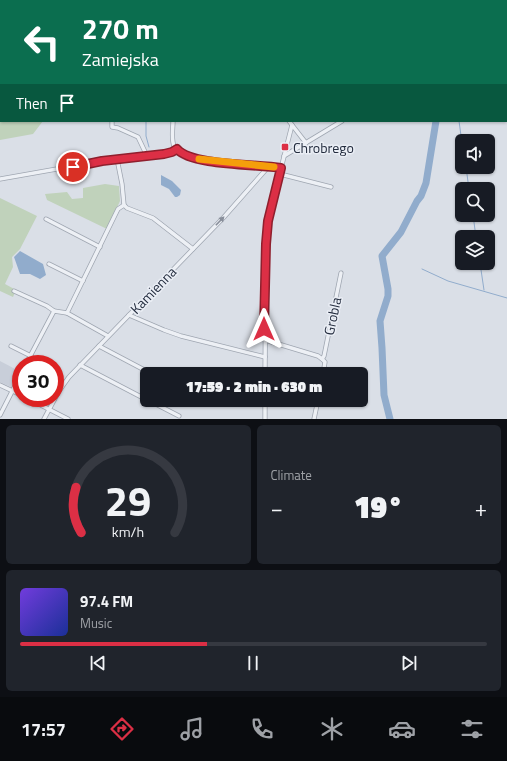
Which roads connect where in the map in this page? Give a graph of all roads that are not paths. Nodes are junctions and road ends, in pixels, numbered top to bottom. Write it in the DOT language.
graph roads {
  1 [pos="112,122"];
  2 [pos="173,122"];
  3 [pos="290,122"];
  4 [pos="340,122"];
  5 [pos="292,125"];
  6 [pos="306,143"];
  7 [pos="177,149"];
  8 [pos="146,156"];
  9 [pos="284,156"];
  10 [pos="118,159"];
  11 [pos="268,166"];
  12 [pos="281,168"];
  13 [pos="280,174"];
  14 [pos="0,179"];
  15 [pos="331,187"];
  16 [pos="124,205"];
  17 [pos="46,219"];
  18 [pos="100,247"];
  19 [pos="192,249"];
  20 [pos="49,264"];
  21 [pos="341,274"];
  22 [pos="83,281"];
  23 [pos="14,291"];
  24 [pos="54,312"];
  25 [pos="67,313"];
  26 [pos="129,315"];
  27 [pos="108,336"];
  28 [pos="265,340"];
  29 [pos="11,346"];
  30 [pos="99,346"];
  31 [pos="29,355"];
  32 [pos="32,355"];
  33 [pos="265,357"];
  34 [pos="322,359"];
  35 [pos="80,365"];
  36 [pos="265,367"];
  37 [pos="324,367"];
  38 [pos="140,368"];
  39 [pos="0,385"];
  40 [pos="12,391"];
  41 [pos="140,396"];
  42 [pos="45,407"];
  43 [pos="163,407"];
  44 [pos="265,407"];
  45 [pos="317,407"];
  46 [pos="49,409"];
  47 [pos="0,415"];
  48 [pos="179,416"];
  49 [pos="44,419"];
  50 [pos="68,419"];
  51 [pos="265,419"];
  52 [pos="314,419"];
  1 -- 8 [label="street"];
  2 -- 7 [label="street"];
  3 -- 5 [label="street"];
  4 -- 6 [label="street"];
  5 -- 6 [label="street"];
  5 -- 9 [label="street"];
  6 -- 9 [label="street"];
  7 -- 8 [label="street"];
  7 -- 11 [label="street"];
  8 -- 10 [label="street"];
  9 -- 12 [label="street"];
  10 -- 14 [label="street"];
  10 -- 16 [label="street"];
  11 -- 12 [label="street"];
  19 -- 11 [label="street, Kamienna, one-way"];
  12 -- 13 [label="street"];
  13 -- 15 [label="street"];
  13 -- 28 [label="street"];
  16 -- 18 [label="street"];
  16 -- 19 [label="street"];
  17 -- 18 [label="street"];
  18 -- 22 [label="street"];
  19 -- 26 [label="street, Kamienna"];
  20 -- 22 [label="street"];
  21 -- 34 [label="street, Grobla"];
  22 -- 25 [label="street"];
  23 -- 24 [label="street"];
  24 -- 25 [label="street"];
  24 -- 32 [label="street"];
  25 -- 27 [label="street"];
  26 -- 27 [label="street, Kamienna"];
  26 -- 33 [label="street"];
  27 -- 30 [label="street, Kamienna"];
  28 -- 33 [label="street"];
  28 -- 34 [label="street"];
  29 -- 31 [label="street"];
  30 -- 35 [label="street, Kamienna"];
  30 -- 38 [label="street"];
  33 -- 36 [label="street"];
  34 -- 37 [label="street, Grobla"];
  35 -- 41 [label="street"];
  35 -- 46 [label="street, Kamienna"];
  39 -- 40 [label="street"];
  40 -- 47 [label="street"];
  42 -- 46 [label="street"];
  43 -- 48 [label="street"];
  44 -- 51 [label="street"];
  45 -- 52 [label="street"];
  46 -- 49 [label="street, Kamienna"];
  46 -- 50 [label="street"];
}
